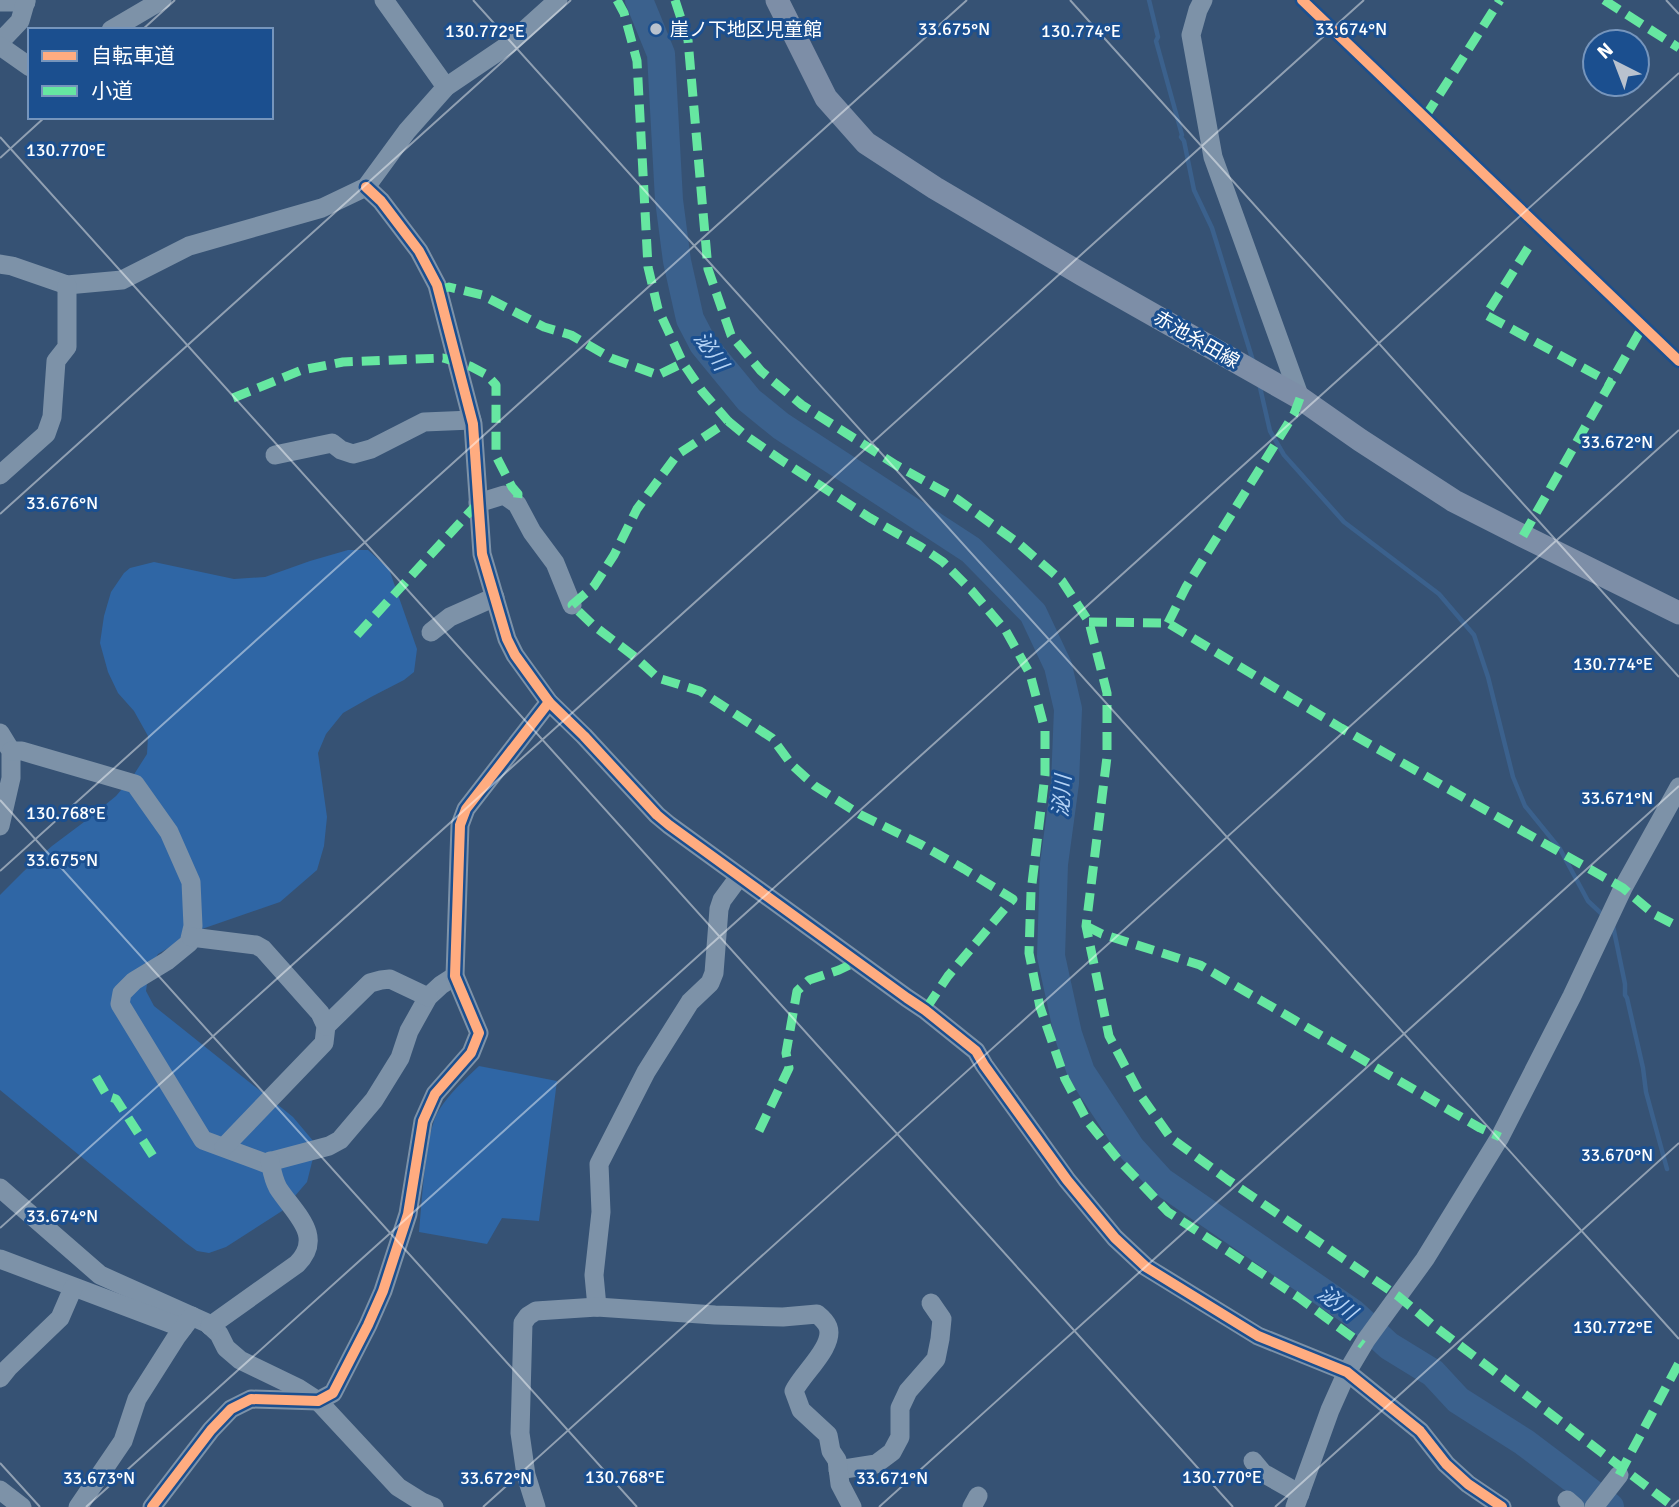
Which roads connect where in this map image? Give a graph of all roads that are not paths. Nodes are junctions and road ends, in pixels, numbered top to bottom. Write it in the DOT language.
graph roads {
  1 [pos="124,0"];
  2 [pos="162,0"];
  3 [pos="384,0"];
  4 [pos="558,0"];
  5 [pos="777,0"];
  6 [pos="1203,0"];
  7 [pos="26,1"];
  8 [pos="0,2"];
  9 [pos="140,13"];
  10 [pos="114,28"];
  11 [pos="0,44"];
  12 [pos="28,65"];
  13 [pos="446,87"];
  14 [pos="366,187"];
  15 [pos="0,264"];
  16 [pos="67,285"];
  17 [pos="1300,398"];
  18 [pos="472,420"];
  19 [pos="275,455"];
  20 [pos="0,475"];
  21 [pos="478,503"];
  22 [pos="495,597"];
  23 [pos="572,605"];
  24 [pos="1679,612"];
  25 [pos="432,632"];
  26 [pos="549,702"];
  27 [pos="0,733"];
  28 [pos="10,751"];
  29 [pos="1679,787"];
  30 [pos="0,826"];
  31 [pos="740,877"];
  32 [pos="191,937"];
  33 [pos="455,976"];
  34 [pos="428,997"];
  35 [pos="326,1026"];
  36 [pos="224,1147"];
  37 [pos="270,1161"];
  38 [pos="0,1188"];
  39 [pos="0,1259"];
  40 [pos="74,1288"];
  41 [pos="931,1303"];
  42 [pos="597,1307"];
  43 [pos="188,1322"];
  44 [pos="210,1326"];
  45 [pos="1348,1372"];
  46 [pos="0,1378"];
  47 [pos="318,1401"];
  48 [pos="1253,1461"];
  49 [pos="838,1470"];
  50 [pos="1619,1475"];
  51 [pos="0,1490"];
  52 [pos="1297,1500"];
  53 [pos="22,1507"];
  54 [pos="78,1507"];
  55 [pos="152,1507"];
  56 [pos="434,1507"];
  57 [pos="536,1507"];
  58 [pos="852,1507"];
  59 [pos="1502,1507"];
  60 [pos="1594,1507"];
  1 -- 9 [label="street"];
  2 -- 9 [label="street"];
  3 -- 13 [label="street"];
  4 -- 13 [label="street"];
  5 -- 17 [label="main road, 赤池糸田線"];
  6 -- 17 [label="street"];
  7 -- 8 [label="street"];
  7 -- 11 [label="street"];
  9 -- 10 [label="street"];
  11 -- 12 [label="street"];
  13 -- 14 [label="street"];
  14 -- 16 [label="street"];
  14 -- 18 [label="street"];
  15 -- 16 [label="street"];
  16 -- 20 [label="street"];
  17 -- 24 [label="main road, 赤池糸田線"];
  18 -- 19 [label="street"];
  18 -- 21 [label="street"];
  21 -- 22 [label="street"];
  21 -- 23 [label="street"];
  22 -- 25 [label="street"];
  22 -- 26 [label="street"];
  26 -- 31 [label="street"];
  26 -- 33 [label="street"];
  27 -- 28 [label="street"];
  28 -- 30 [label="street"];
  28 -- 32 [label="street"];
  29 -- 45 [label="street"];
  31 -- 42 [label="street"];
  31 -- 45 [label="street"];
  32 -- 35 [label="street"];
  32 -- 36 [label="street"];
  33 -- 34 [label="street"];
  33 -- 47 [label="street"];
  34 -- 35 [label="street"];
  34 -- 37 [label="street"];
  35 -- 36 [label="street"];
  36 -- 37 [label="street"];
  37 -- 44 [label="street"];
  38 -- 43 [label="street"];
  39 -- 40 [label="street"];
  40 -- 43 [label="street"];
  40 -- 46 [label="street"];
  41 -- 49 [label="street"];
  42 -- 49 [label="street"];
  42 -- 57 [label="street"];
  43 -- 44 [label="street"];
  43 -- 54 [label="street"];
  44 -- 47 [label="street"];
  45 -- 52 [label="street"];
  45 -- 59 [label="street"];
  47 -- 55 [label="street"];
  47 -- 56 [label="street"];
  48 -- 52 [label="street"];
  49 -- 58 [label="street"];
  50 -- 60 [label="street"];
  51 -- 53 [label="street"];
}
